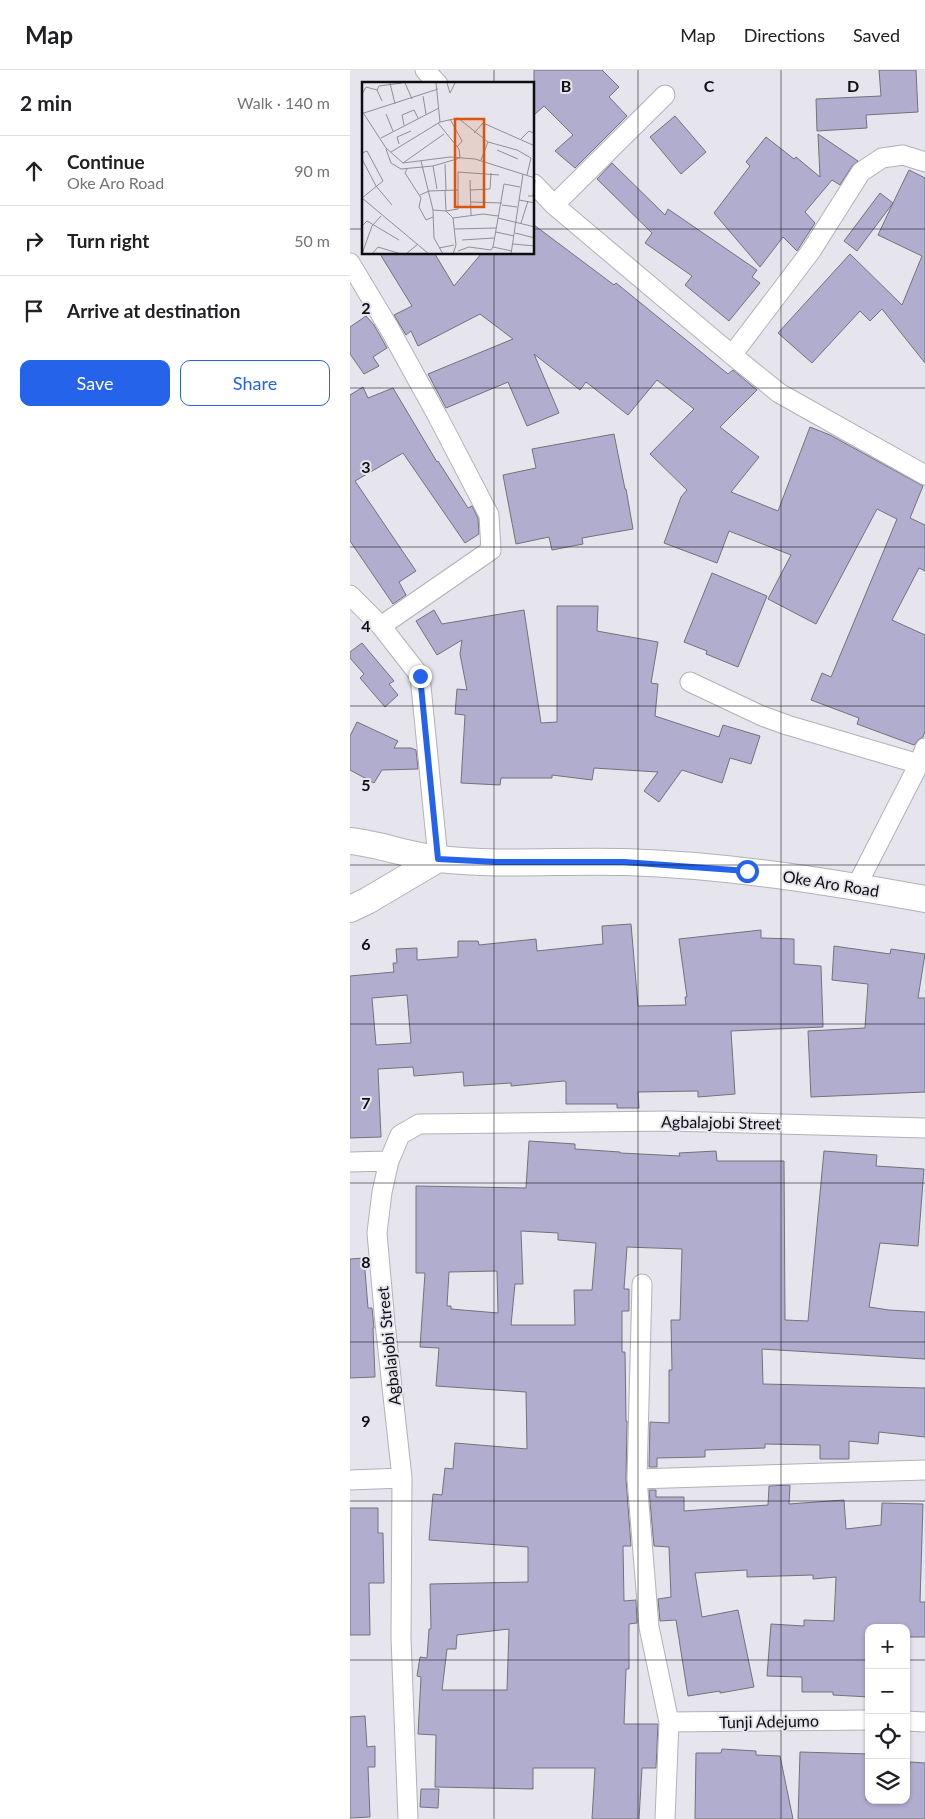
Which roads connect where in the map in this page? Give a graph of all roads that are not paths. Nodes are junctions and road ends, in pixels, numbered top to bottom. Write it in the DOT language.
graph roads {
  1 [pos="425,70"];
  2 [pos="436,82"];
  3 [pos="665,94"];
  4 [pos="925,162"];
  5 [pos="535,185"];
  6 [pos="554,205"];
  7 [pos="350,264"];
  8 [pos="732,355"];
  9 [pos="925,475"];
  10 [pos="350,595"];
  11 [pos="381,626"];
  12 [pos="690,682"];
  13 [pos="922,756"];
  14 [pos="350,842"];
  15 [pos="438,859"];
  16 [pos="856,887"];
  17 [pos="925,899"];
  18 [pos="350,909"];
  19 [pos="925,1128"];
  20 [pos="389,1161"];
  21 [pos="350,1162"];
  22 [pos="642,1284"];
  23 [pos="925,1470"];
  24 [pos="402,1478"];
  25 [pos="638,1479"];
  26 [pos="350,1480"];
  27 [pos="865,1720"];
  28 [pos="910,1721"];
  29 [pos="670,1722"];
  30 [pos="925,1722"];
  31 [pos="408,1819"];
  32 [pos="665,1819"];
  1 -- 2 [label="street"];
  3 -- 6 [label="street"];
  4 -- 8 [label="street"];
  5 -- 6 [label="street"];
  6 -- 8 [label="street"];
  7 -- 11 [label="street"];
  8 -- 9 [label="street"];
  10 -- 11 [label="street"];
  11 -- 15 [label="street"];
  12 -- 13 [label="street"];
  13 -- 16 [label="street"];
  14 -- 15 [label="main road, Oke Aro Road"];
  15 -- 16 [label="main road, Oke Aro Road"];
  15 -- 18 [label="main road"];
  16 -- 17 [label="main road, Oke Aro Road"];
  19 -- 20 [label="street, Agbalajobi Street"];
  20 -- 21 [label="street"];
  20 -- 24 [label="street, Agbalajobi Street"];
  22 -- 25 [label="street"];
  23 -- 25 [label="street"];
  24 -- 26 [label="street"];
  24 -- 31 [label="street, Agbalajobi Street"];
  25 -- 29 [label="street"];
  27 -- 29 [label="street, Tunji Adejumo"];
  28 -- 30 [label="street"];
  29 -- 32 [label="street"];
}
